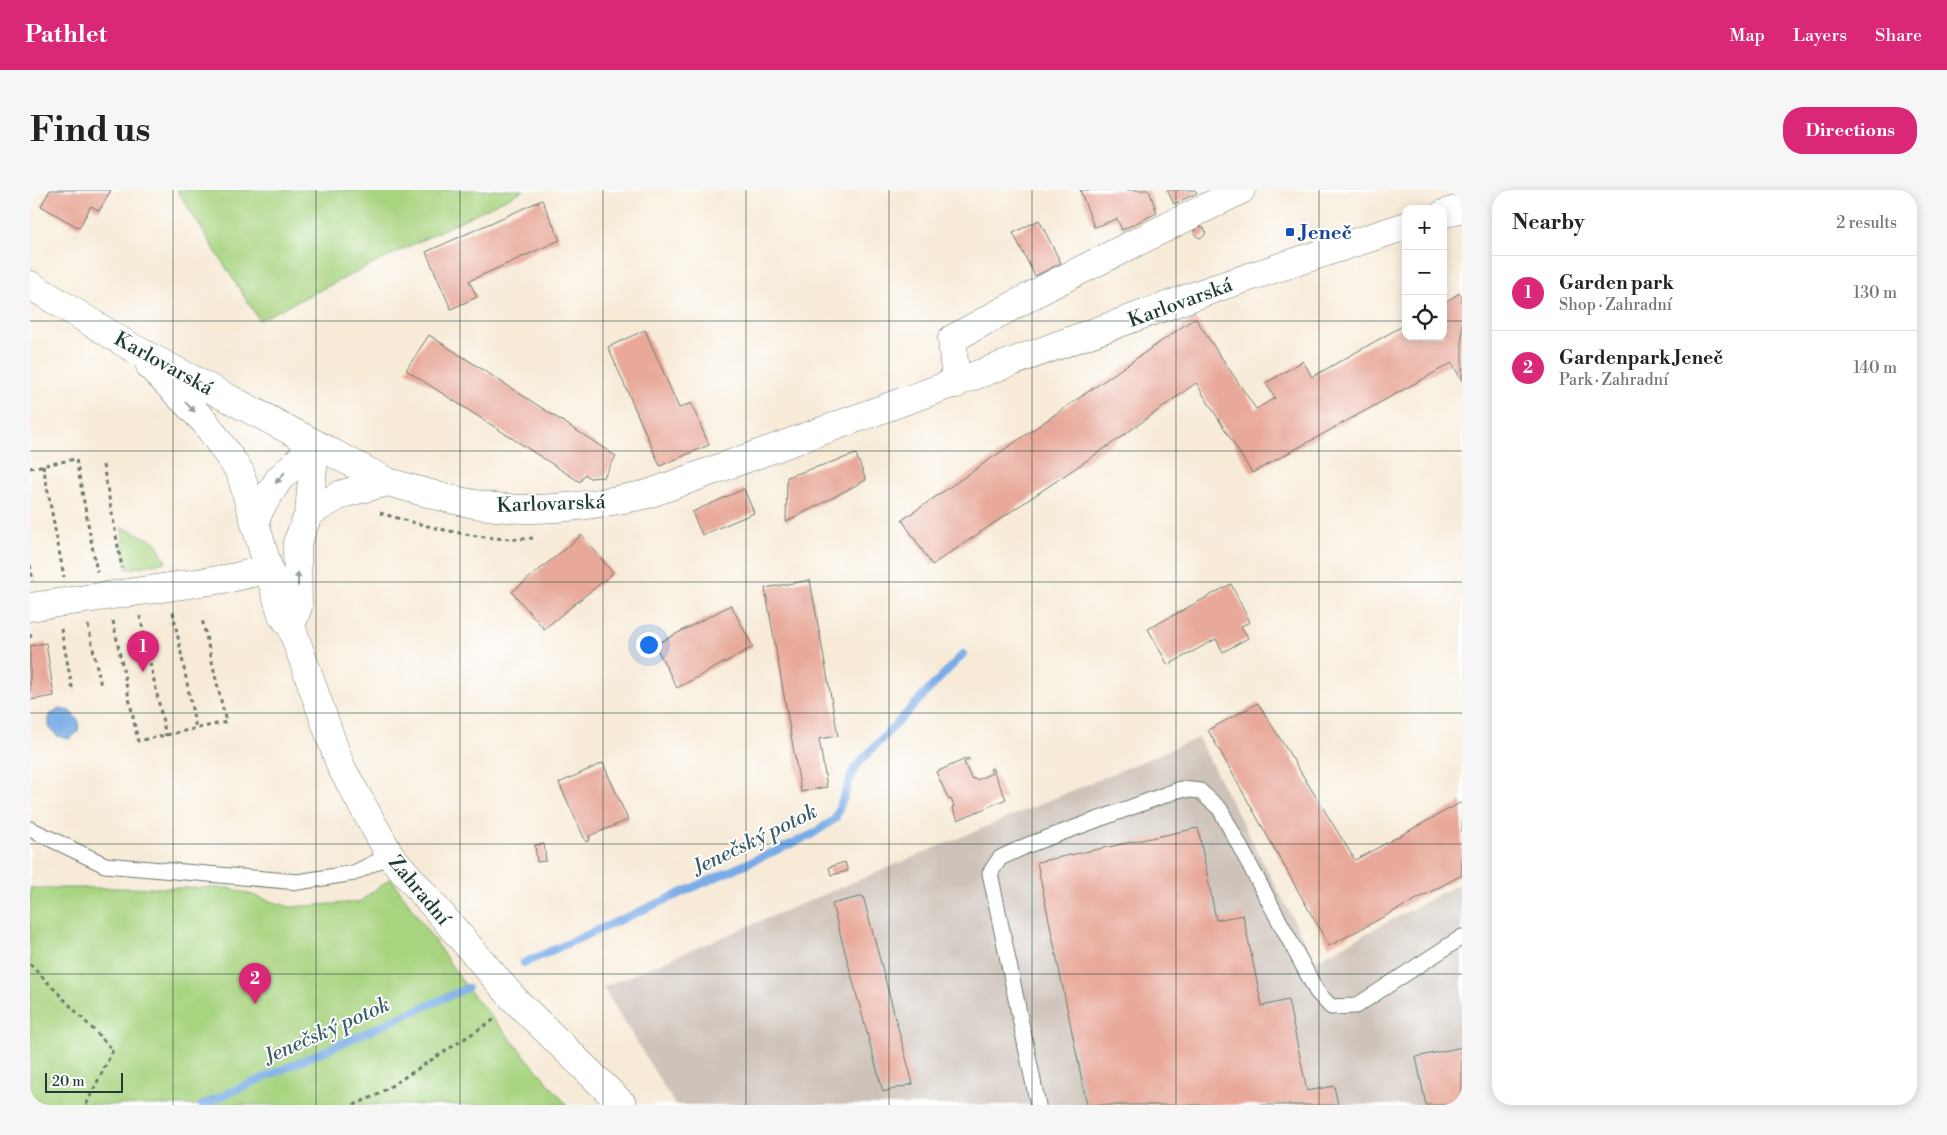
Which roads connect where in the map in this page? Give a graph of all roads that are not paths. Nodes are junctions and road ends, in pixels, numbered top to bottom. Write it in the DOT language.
graph roads {
  1 [pos="1241,190"];
  2 [pos="1462,208"];
  3 [pos="1447,213"];
  4 [pos="1402,227"];
  5 [pos="30,285"];
  6 [pos="131,347"];
  7 [pos="956,384"];
  8 [pos="315,444"];
  9 [pos="388,482"];
  10 [pos="309,513"];
  11 [pos="255,522"];
  12 [pos="268,569"];
  13 [pos="88,599"];
  14 [pos="291,626"];
  15 [pos="30,829"];
  16 [pos="390,855"];
  17 [pos="1462,937"];
  18 [pos="623,1105"];
  19 [pos="1038,1105"];
  1 -- 7 [label="main road"];
  2 -- 3 [label="main road"];
  4 -- 7 [label="main road, Karlovarská"];
  5 -- 6 [label="main road, Karlovarská"];
  6 -- 8 [label="main road, Karlovarská"];
  6 -- 11 [label="main road, Zahradní, one-way"];
  7 -- 9 [label="main road, Karlovarská"];
  8 -- 9 [label="main road, Karlovarská"];
  8 -- 10 [label="main road"];
  8 -- 11 [label="main road, one-way"];
  9 -- 10 [label="main road"];
  14 -- 10 [label="main road, one-way"];
  11 -- 12 [label="main road, Zahradní"];
  12 -- 13 [label="main road"];
  12 -- 14 [label="main road, Zahradní"];
  14 -- 16 [label="main road, Zahradní"];
  15 -- 16 [label="lane"];
  16 -- 18 [label="main road, Zahradní"];
  17 -- 19 [label="lane"];
}
